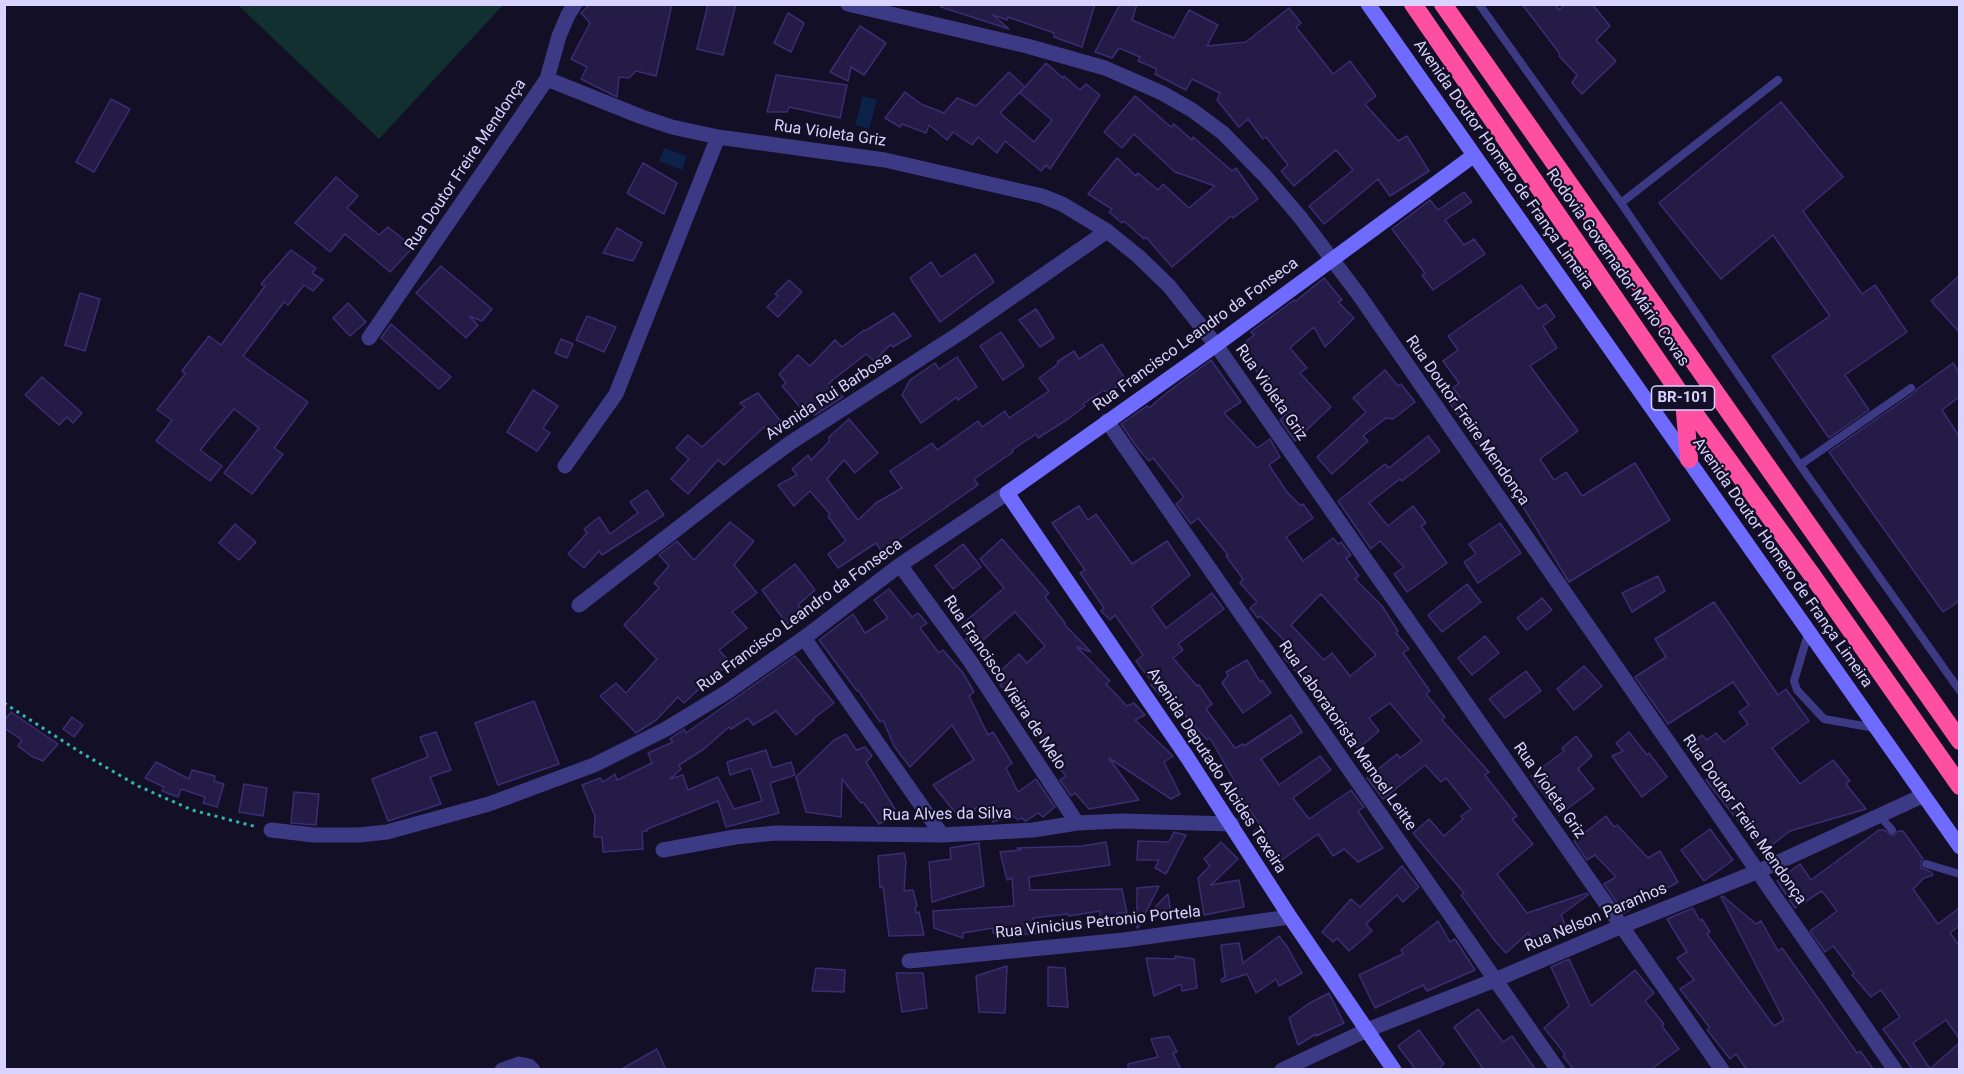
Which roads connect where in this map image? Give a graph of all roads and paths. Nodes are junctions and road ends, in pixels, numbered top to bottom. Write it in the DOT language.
graph roads {
  1 [pos="575,4"];
  2 [pos="848,4"];
  3 [pos="1368,4"];
  4 [pos="1413,4"];
  5 [pos="1443,4"];
  6 [pos="1479,4"];
  7 [pos="547,79"];
  8 [pos="1778,80"];
  9 [pos="718,137"];
  10 [pos="1473,156"];
  11 [pos="1621,203"];
  12 [pos="1107,231"];
  13 [pos="1332,259"];
  14 [pos="369,338"];
  15 [pos="1216,345"];
  16 [pos="1911,388"];
  17 [pos="1684,399"];
  18 [pos="1107,421"];
  19 [pos="1689,459"];
  20 [pos="1800,465"];
  21 [pos="565,466"];
  22 [pos="1007,493"];
  23 [pos="900,565"];
  24 [pos="579,605"];
  25 [pos="1808,634"];
  26 [pos="804,638"];
  27 [pos="1959,691"];
  28 [pos="4,703"];
  29 [pos="1875,728"];
  30 [pos="1959,741"];
  31 [pos="1959,786"];
  32 [pos="1922,796"];
  33 [pos="1880,816"];
  34 [pos="1077,823"];
  35 [pos="1232,824"];
  36 [pos="271,830"];
  37 [pos="1892,830"];
  38 [pos="942,835"];
  39 [pos="1959,847"];
  40 [pos="663,850"];
  41 [pos="1926,864"];
  42 [pos="1759,871"];
  43 [pos="1959,874"];
  44 [pos="1290,917"];
  45 [pos="1622,926"];
  46 [pos="909,961"];
  47 [pos="1495,980"];
  48 [pos="1367,1030"];
  49 [pos="531,1068"];
  50 [pos="502,1070"];
  51 [pos="1282,1070"];
  52 [pos="1394,1070"];
  53 [pos="1558,1070"];
  54 [pos="1722,1070"];
  55 [pos="1895,1070"];
  1 -- 7 [label="street, Rua Doutor Freire Mendonça"];
  2 -- 13 [label="street, Rua Doutor Freire Mendonça"];
  3 -- 10 [label="main road, Avenida Doutor Homero de França Limeira"];
  4 -- 17 [label="highway, Rodovia Governador Mário Covas / BR-101"];
  5 -- 30 [label="highway, Rodovia Governador Mário Covas / BR-101"];
  6 -- 11 [label="lane"];
  7 -- 9 [label="street, Rua Violeta Griz"];
  7 -- 14 [label="street, Rua Doutor Freire Mendonça"];
  8 -- 11 [label="lane"];
  9 -- 12 [label="street, Rua Violeta Griz"];
  9 -- 21 [label="street"];
  10 -- 13 [label="main road, Rua Francisco Leandro da Fonseca"];
  10 -- 19 [label="main road, Avenida Doutor Homero de França Limeira"];
  11 -- 20 [label="lane"];
  12 -- 15 [label="street, Rua Violeta Griz"];
  12 -- 24 [label="street, Avenida Rui Barbosa"];
  13 -- 15 [label="main road, Rua Francisco Leandro da Fonseca"];
  13 -- 42 [label="street, Rua Doutor Freire Mendonça"];
  15 -- 18 [label="main road, Rua Francisco Leandro da Fonseca"];
  15 -- 45 [label="street, Rua Violeta Griz"];
  16 -- 20 [label="lane"];
  17 -- 19 [label="highway"];
  17 -- 31 [label="highway, Rodovia Governador Mário Covas / BR-101"];
  18 -- 22 [label="main road, Rua Francisco Leandro da Fonseca"];
  18 -- 47 [label="street, Rua Laboratorista Manoel Leitte"];
  19 -- 25 [label="main road, Avenida Doutor Homero de França Limeira"];
  20 -- 27 [label="lane"];
  22 -- 23 [label="street, Rua Francisco Leandro da Fonseca"];
  22 -- 35 [label="main road, Avenida Deputado Alcides Texeira"];
  23 -- 26 [label="street, Rua Francisco Leandro da Fonseca"];
  23 -- 34 [label="street, Rua Francisco Vieira de Melo"];
  25 -- 29 [label="main road, Avenida Doutor Homero de França Limeira"];
  25 -- 29 [label="lane"];
  26 -- 36 [label="street, Rua Francisco Leandro da Fonseca"];
  26 -- 38 [label="street"];
  28 -- 36 [label="path"];
  29 -- 32 [label="main road, Avenida Doutor Homero de França Limeira"];
  32 -- 33 [label="street, Rua Nelson Paranhos"];
  32 -- 39 [label="main road, Avenida Doutor Homero de França Limeira"];
  33 -- 37 [label="lane"];
  33 -- 42 [label="street, Rua Nelson Paranhos"];
  34 -- 35 [label="street, Rua Alves da Silva"];
  34 -- 38 [label="street, Rua Alves da Silva"];
  35 -- 44 [label="main road, Avenida Deputado Alcides Texeira"];
  38 -- 40 [label="street, Rua Alves da Silva"];
  41 -- 43 [label="lane"];
  42 -- 45 [label="street, Rua Nelson Paranhos"];
  42 -- 55 [label="street, Rua Doutor Freire Mendonça"];
  44 -- 46 [label="street, Rua Vinicius Petronio Portela"];
  44 -- 48 [label="main road, Avenida Deputado Alcides Texeira"];
  45 -- 47 [label="street, Rua Nelson Paranhos"];
  45 -- 54 [label="street, Rua Violeta Griz"];
  47 -- 48 [label="street, Rua Nelson Paranhos"];
  47 -- 53 [label="street, Rua Laboratorista Manoel Leitte"];
  48 -- 51 [label="street, Rua Nelson Paranhos"];
  48 -- 52 [label="main road, Avenida Deputado Alcides Texeira"];
  49 -- 50 [label="street"];
}
